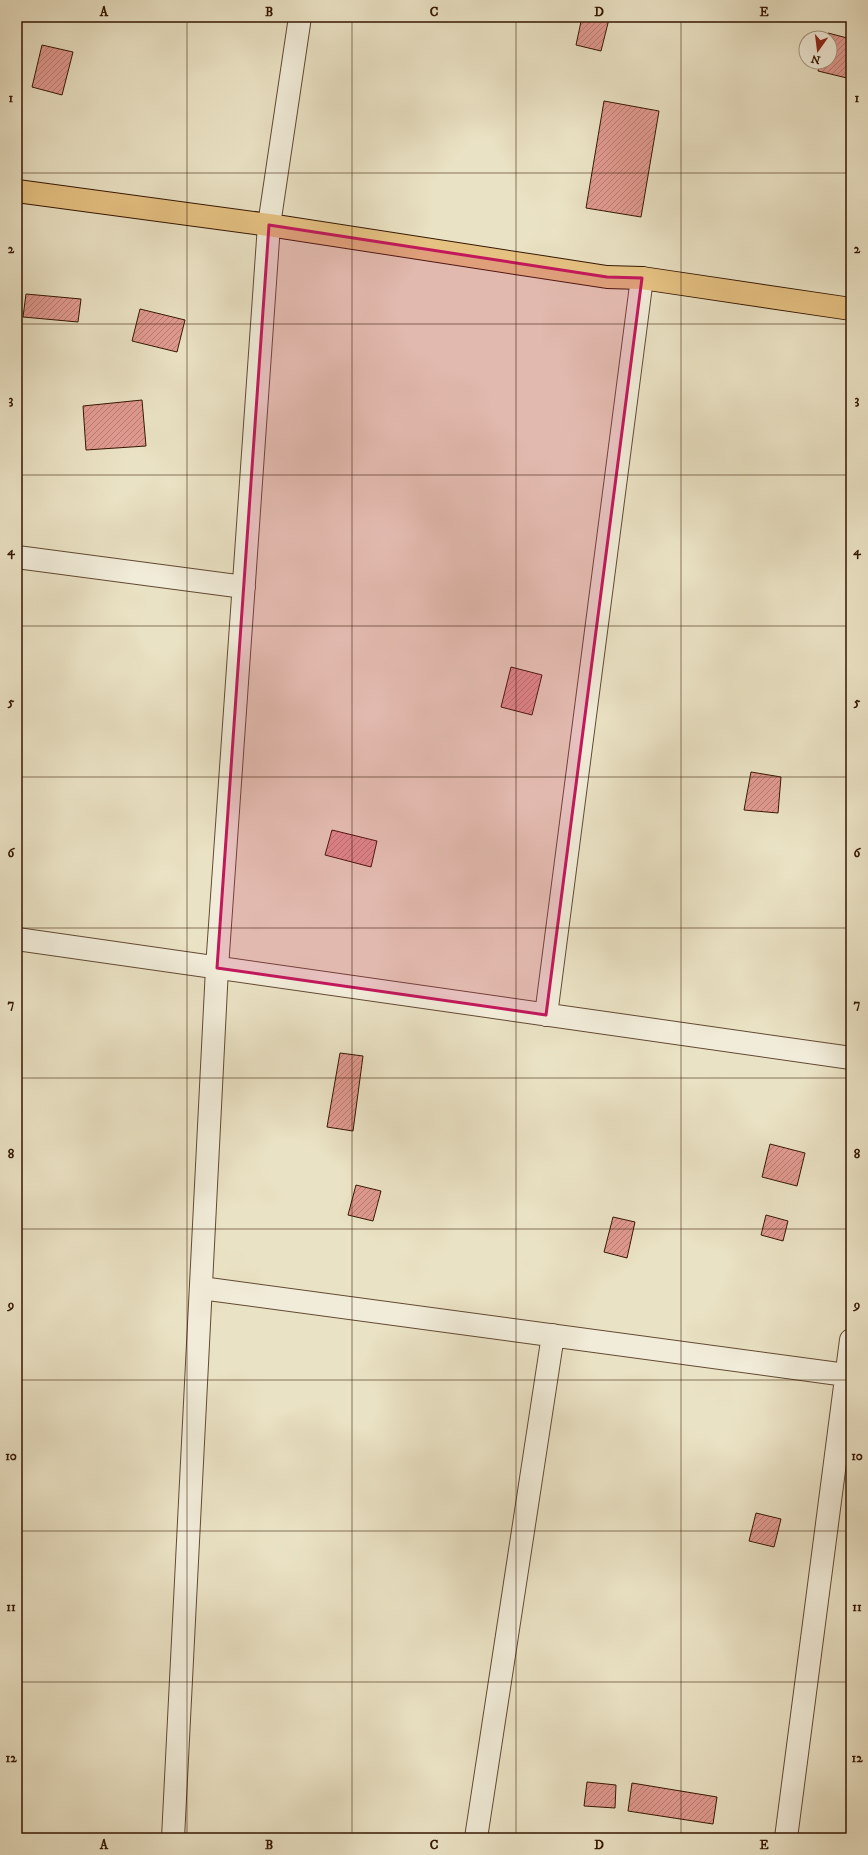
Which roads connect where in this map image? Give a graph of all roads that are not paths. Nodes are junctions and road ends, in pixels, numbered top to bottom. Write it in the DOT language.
graph roads {
  1 [pos="300,17"];
  2 [pos="17,190"];
  3 [pos="268,225"];
  4 [pos="642,278"];
  5 [pos="851,309"];
  6 [pos="17,557"];
  7 [pos="244,587"];
  8 [pos="17,939"];
  9 [pos="217,968"];
  10 [pos="546,1015"];
  11 [pos="851,1058"];
  12 [pos="201,1288"];
  13 [pos="553,1335"];
  14 [pos="851,1340"];
  15 [pos="846,1375"];
  16 [pos="173,1838"];
  17 [pos="476,1838"];
  18 [pos="786,1838"];
  1 -- 3 [label="street"];
  2 -- 3 [label="highway"];
  3 -- 4 [label="highway"];
  3 -- 7 [label="street"];
  4 -- 5 [label="highway"];
  4 -- 10 [label="street"];
  6 -- 7 [label="street"];
  7 -- 9 [label="street"];
  8 -- 9 [label="street"];
  9 -- 10 [label="street"];
  9 -- 12 [label="street"];
  10 -- 11 [label="street"];
  12 -- 13 [label="street"];
  12 -- 16 [label="street"];
  13 -- 15 [label="street"];
  13 -- 17 [label="street"];
  14 -- 15 [label="street"];
  15 -- 18 [label="street"];
}
